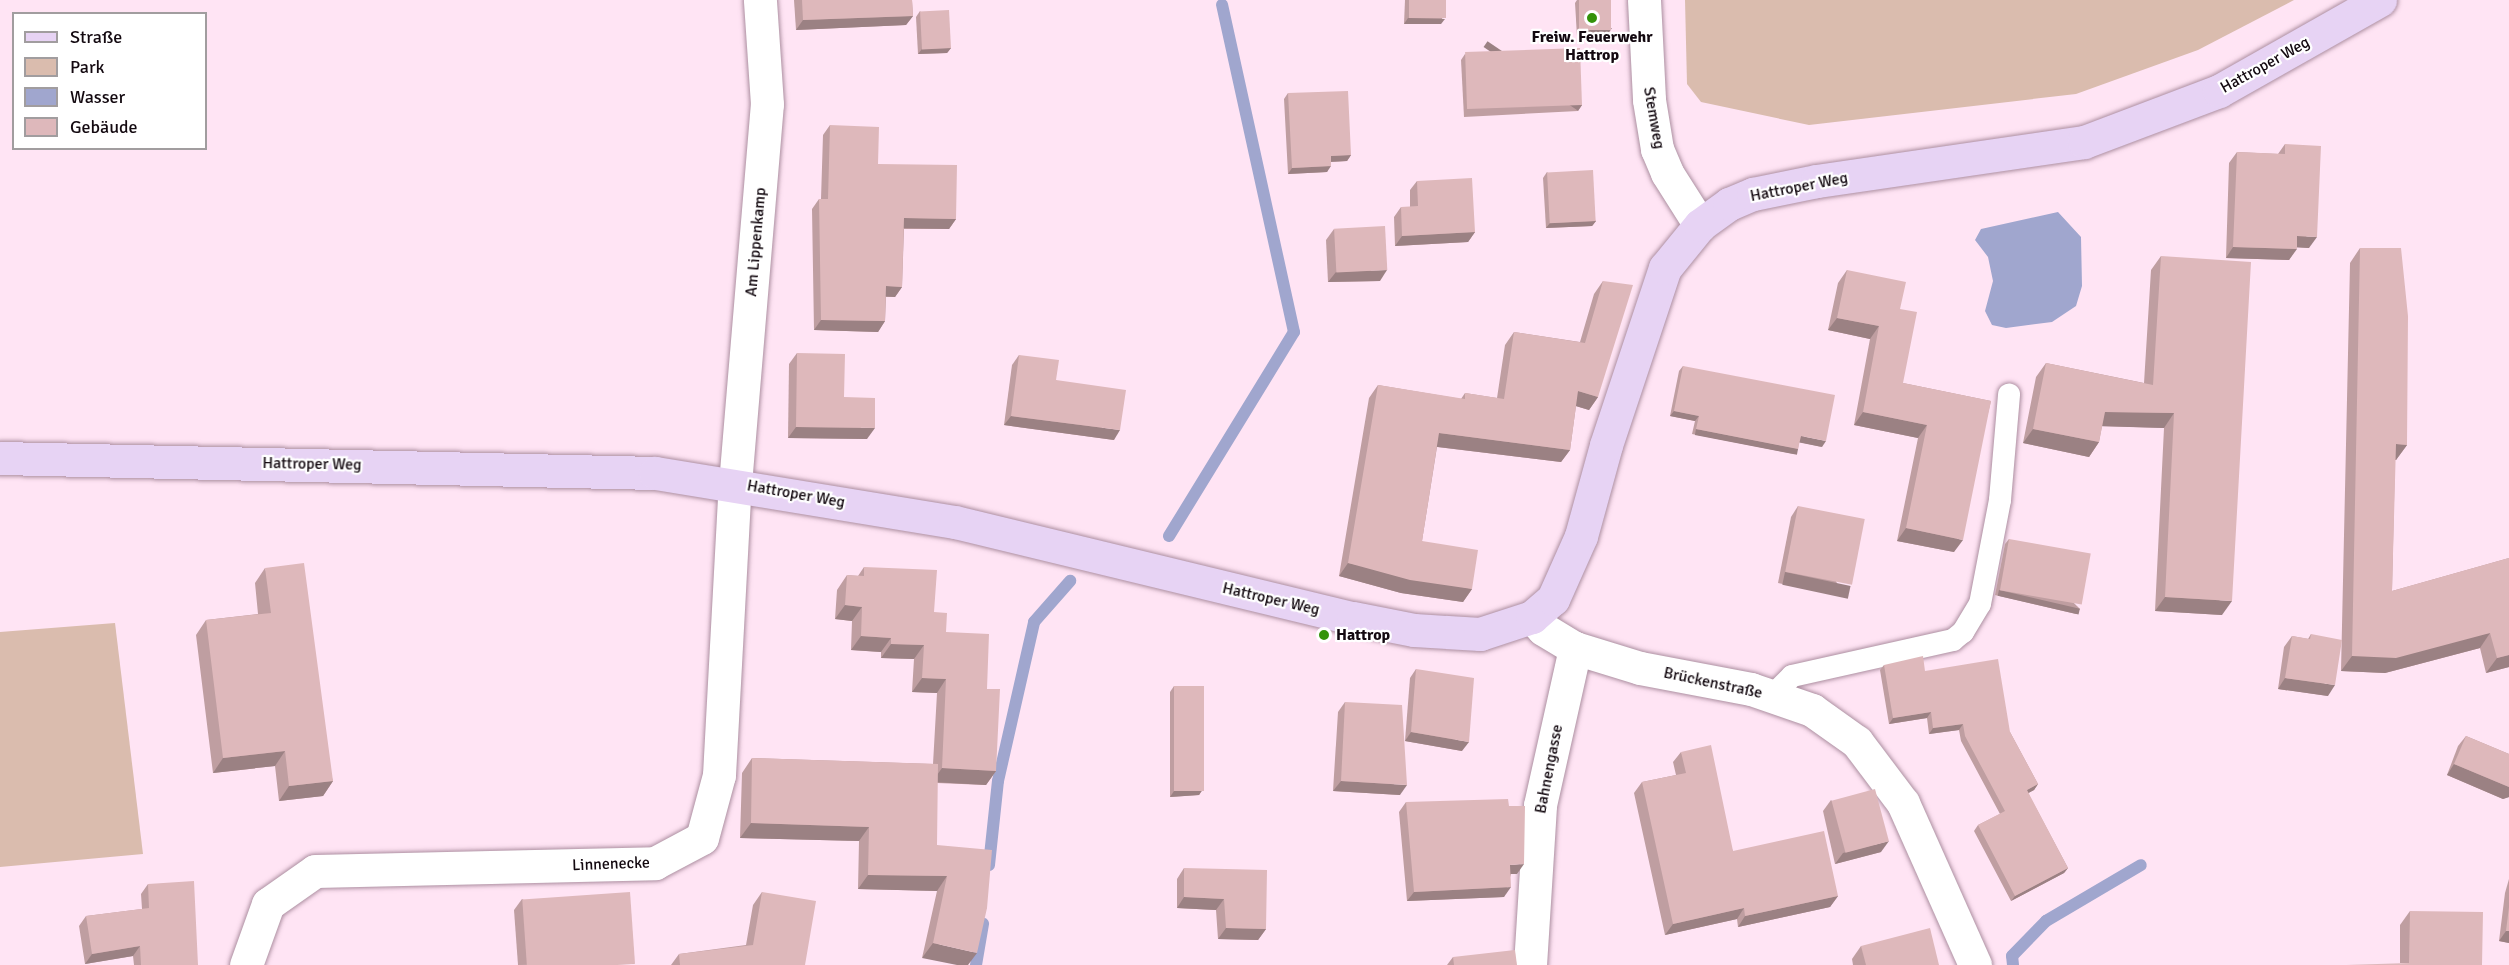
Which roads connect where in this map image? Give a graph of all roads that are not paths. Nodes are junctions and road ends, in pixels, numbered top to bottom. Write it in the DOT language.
graph roads {
  1 [pos="760,0"];
  2 [pos="1644,0"];
  3 [pos="2380,0"];
  4 [pos="1700,225"];
  5 [pos="2009,394"];
  6 [pos="0,458"];
  7 [pos="735,484"];
  8 [pos="1532,618"];
  9 [pos="1575,648"];
  10 [pos="1772,696"];
  11 [pos="246,965"];
  12 [pos="1530,965"];
  13 [pos="1975,965"];
  1 -- 7 [label="street, Am Lippenkamp"];
  2 -- 4 [label="street, Stemweg"];
  3 -- 4 [label="main road, Hattroper Weg"];
  4 -- 8 [label="main road, Hattroper Weg"];
  5 -- 10 [label="lane"];
  6 -- 7 [label="main road, Hattroper Weg"];
  7 -- 8 [label="main road, Hattroper Weg"];
  7 -- 11 [label="street, Linnenecke"];
  8 -- 9 [label="street, Brückenstraße"];
  9 -- 10 [label="street, Brückenstraße"];
  9 -- 12 [label="street, Bahnengasse"];
  10 -- 13 [label="street, Brückenstraße"];
}
